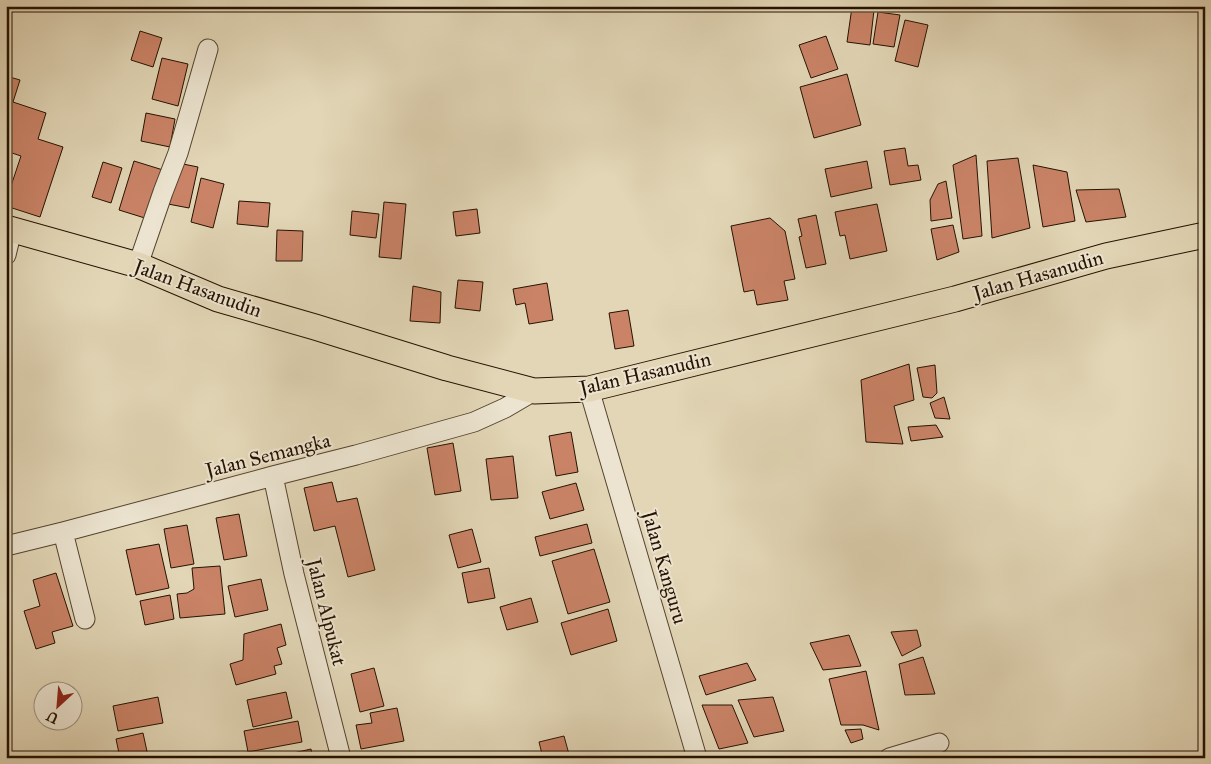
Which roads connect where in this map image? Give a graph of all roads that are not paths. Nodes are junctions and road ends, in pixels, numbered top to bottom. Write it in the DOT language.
graph roads {
  1 [pos="208,49"];
  2 [pos="9,229"];
  3 [pos="1205,235"];
  4 [pos="6,255"];
  5 [pos="138,265"];
  6 [pos="589,389"];
  7 [pos="534,391"];
  8 [pos="273,476"];
  9 [pos="63,532"];
  10 [pos="6,546"];
  11 [pos="85,619"];
  12 [pos="939,743"];
  13 [pos="341,758"];
  14 [pos="697,758"];
  15 [pos="890,758"];
  1 -- 5 [label="street"];
  2 -- 4 [label="street"];
  2 -- 5 [label="main road, Jalan Hasanudin"];
  3 -- 6 [label="main road, Jalan Hasanudin"];
  5 -- 7 [label="main road, Jalan Hasanudin"];
  6 -- 7 [label="main road, Jalan Hasanudin"];
  6 -- 14 [label="street, Jalan Kanguru"];
  7 -- 8 [label="street, Jalan Semangka"];
  8 -- 9 [label="street, Jalan Semangka"];
  8 -- 13 [label="street, Jalan Alpukat"];
  9 -- 10 [label="street, Jalan Semangka"];
  9 -- 11 [label="street"];
  12 -- 15 [label="street"];
}
